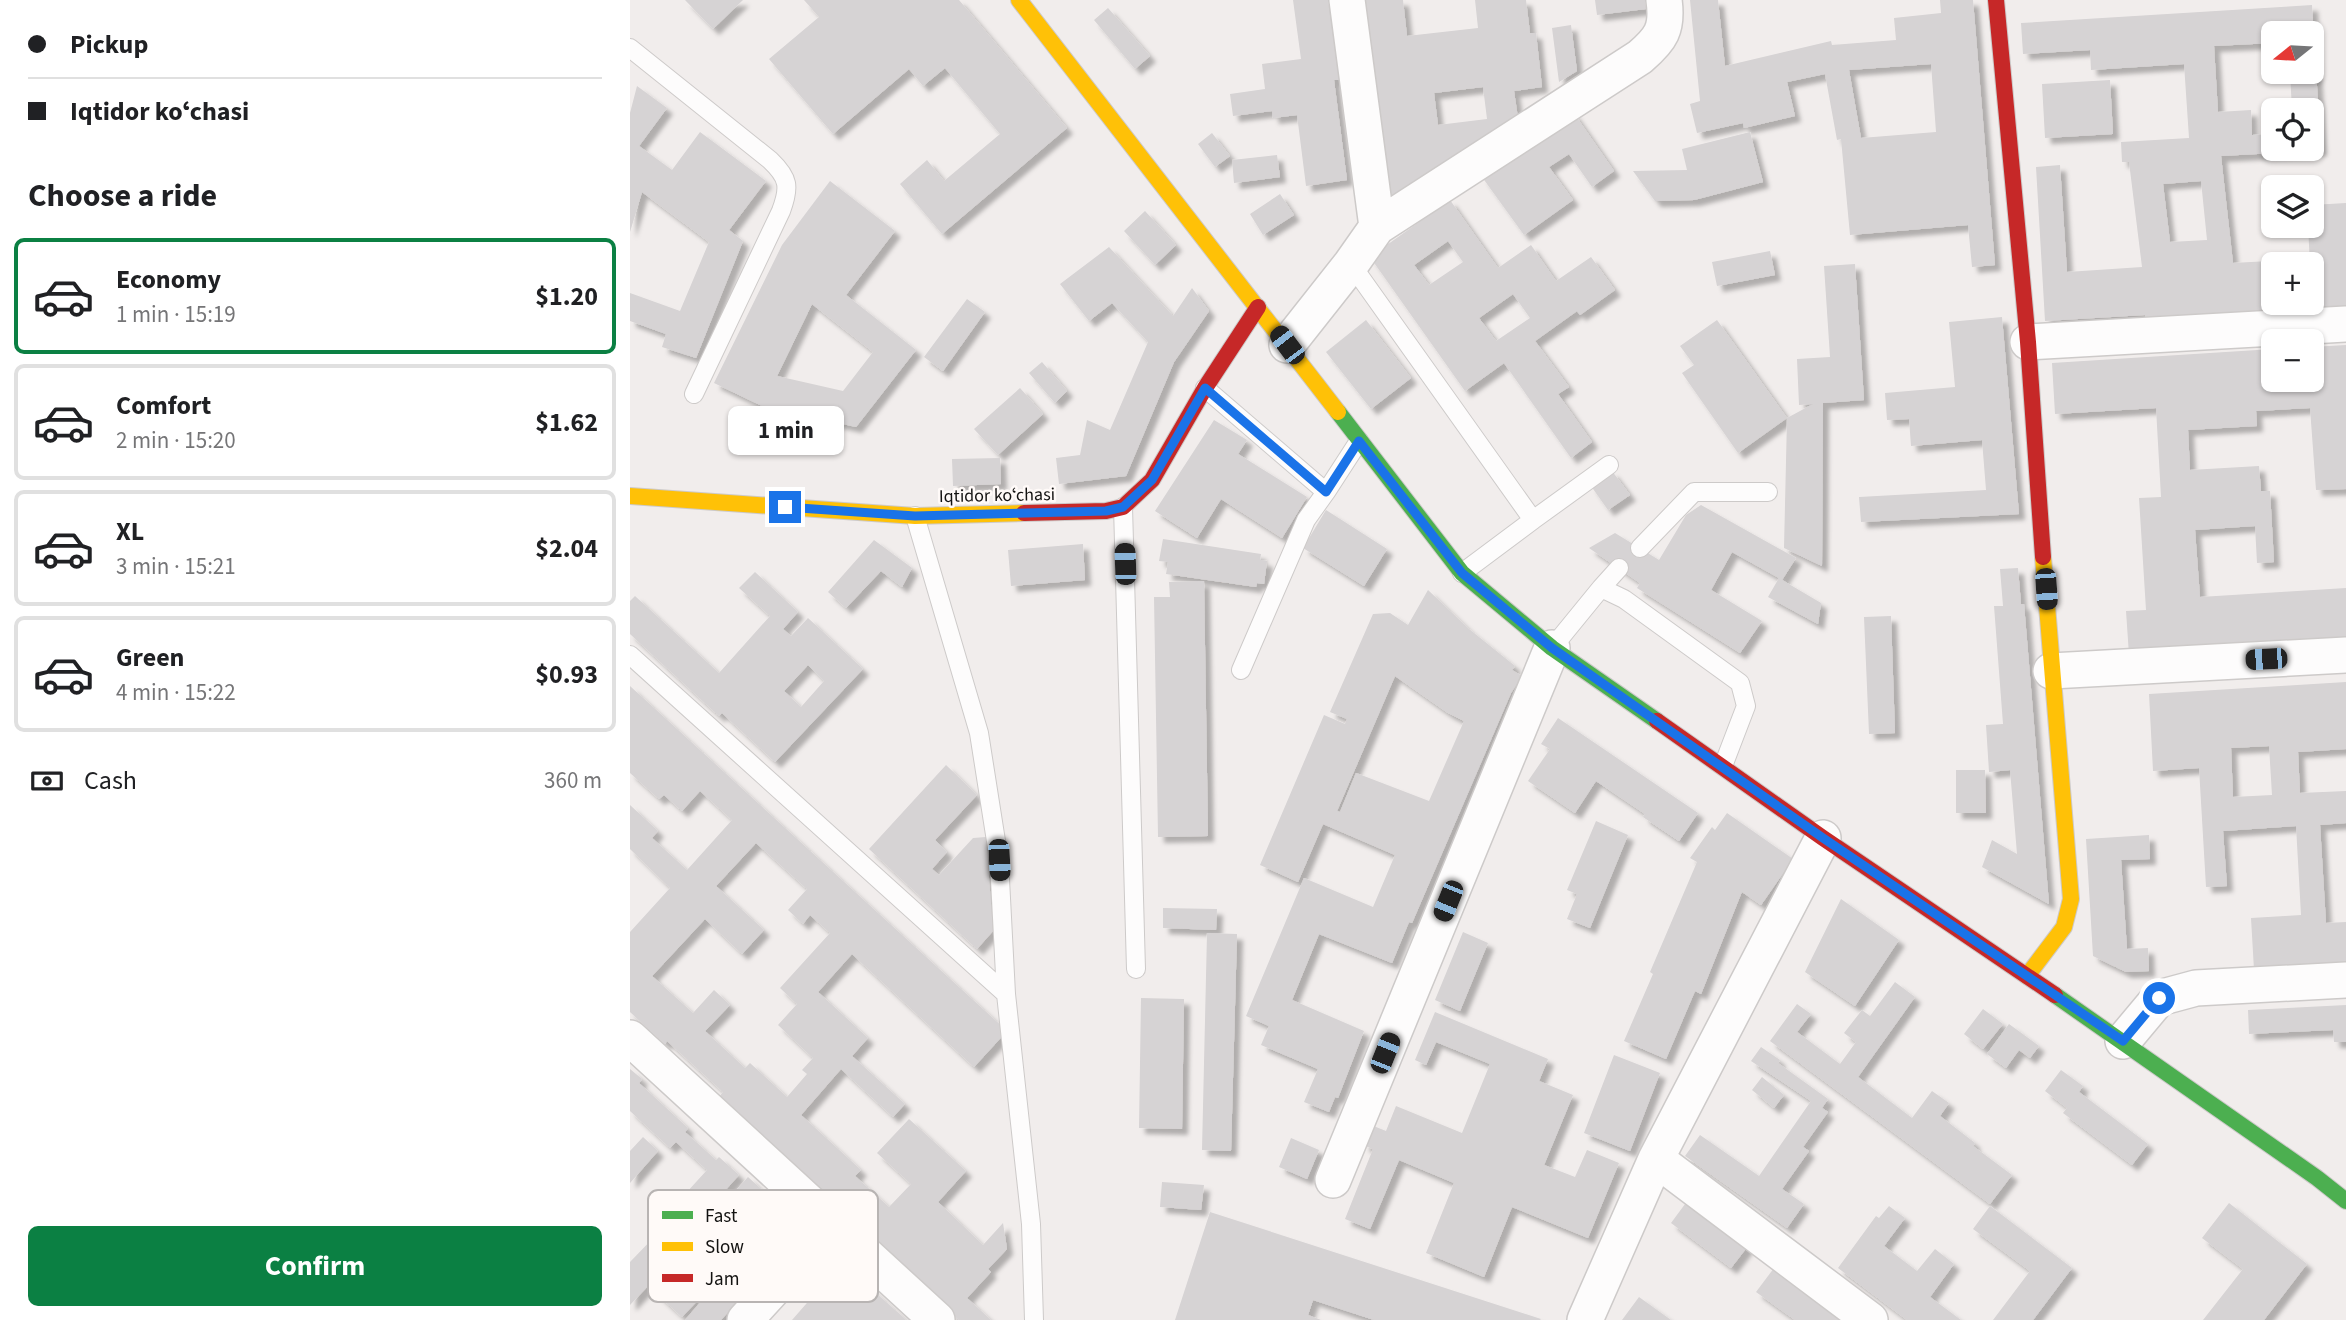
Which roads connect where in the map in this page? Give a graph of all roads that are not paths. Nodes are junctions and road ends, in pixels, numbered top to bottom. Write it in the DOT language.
graph roads {
  1 [pos="1019,0"];
  2 [pos="1347,0"];
  3 [pos="1664,0"];
  4 [pos="1997,0"];
  5 [pos="2012,0"];
  6 [pos="630,48"];
  7 [pos="1377,227"];
  8 [pos="1351,264"];
  9 [pos="1258,307"];
  10 [pos="2346,324"];
  11 [pos="2028,342"];
  12 [pos="1287,345"];
  13 [pos="1205,388"];
  14 [pos="694,394"];
  15 [pos="1359,441"];
  16 [pos="1609,465"];
  17 [pos="1326,492"];
  18 [pos="1768,492"];
  19 [pos="630,496"];
  20 [pos="1123,507"];
  21 [pos="915,516"];
  22 [pos="1533,520"];
  23 [pos="1640,548"];
  24 [pos="1619,568"];
  25 [pos="1462,573"];
  26 [pos="1601,588"];
  27 [pos="1552,648"];
  28 [pos="2346,655"];
  29 [pos="630,656"];
  30 [pos="1241,670"];
  31 [pos="2051,671"];
  32 [pos="1723,766"];
  33 [pos="1823,838"];
  34 [pos="1136,969"];
  35 [pos="2027,976"];
  36 [pos="2346,980"];
  37 [pos="1006,994"];
  38 [pos="630,1038"];
  39 [pos="2123,1041"];
  40 [pos="1656,1160"];
  41 [pos="1334,1180"];
  42 [pos="794,1190"];
  43 [pos="2346,1201"];
  44 [pos="878,1267"];
  45 [pos="762,1302"];
  46 [pos="746,1320"];
  47 [pos="937,1320"];
  48 [pos="1034,1320"];
  49 [pos="1586,1320"];
  50 [pos="1870,1320"];
  1 -- 9 [label="street"];
  2 -- 7 [label="street"];
  3 -- 7 [label="street"];
  4 -- 5 [label="street"];
  4 -- 11 [label="street"];
  6 -- 14 [label="lane"];
  7 -- 8 [label="street"];
  8 -- 12 [label="street"];
  8 -- 22 [label="lane"];
  9 -- 12 [label="street"];
  9 -- 13 [label="street"];
  10 -- 11 [label="street"];
  11 -- 31 [label="street"];
  12 -- 15 [label="street"];
  13 -- 17 [label="lane"];
  13 -- 20 [label="street"];
  15 -- 17 [label="lane"];
  15 -- 25 [label="street"];
  16 -- 22 [label="lane"];
  17 -- 30 [label="lane"];
  18 -- 23 [label="lane"];
  19 -- 21 [label="street, Iqtidor koʻchasi"];
  20 -- 21 [label="street, Iqtidor koʻchasi"];
  20 -- 34 [label="lane"];
  21 -- 37 [label="lane"];
  22 -- 25 [label="lane"];
  24 -- 26 [label="lane"];
  25 -- 27 [label="street"];
  26 -- 27 [label="lane"];
  26 -- 32 [label="lane"];
  27 -- 32 [label="street"];
  27 -- 41 [label="street"];
  28 -- 31 [label="street"];
  29 -- 37 [label="lane"];
  31 -- 35 [label="street"];
  32 -- 33 [label="street"];
  33 -- 35 [label="street"];
  33 -- 40 [label="street"];
  35 -- 39 [label="street"];
  36 -- 39 [label="street"];
  37 -- 48 [label="lane"];
  38 -- 42 [label="street"];
  39 -- 43 [label="street"];
  40 -- 49 [label="street"];
  40 -- 50 [label="street"];
  44 -- 47 [label="street"];
  45 -- 46 [label="street"];
}
